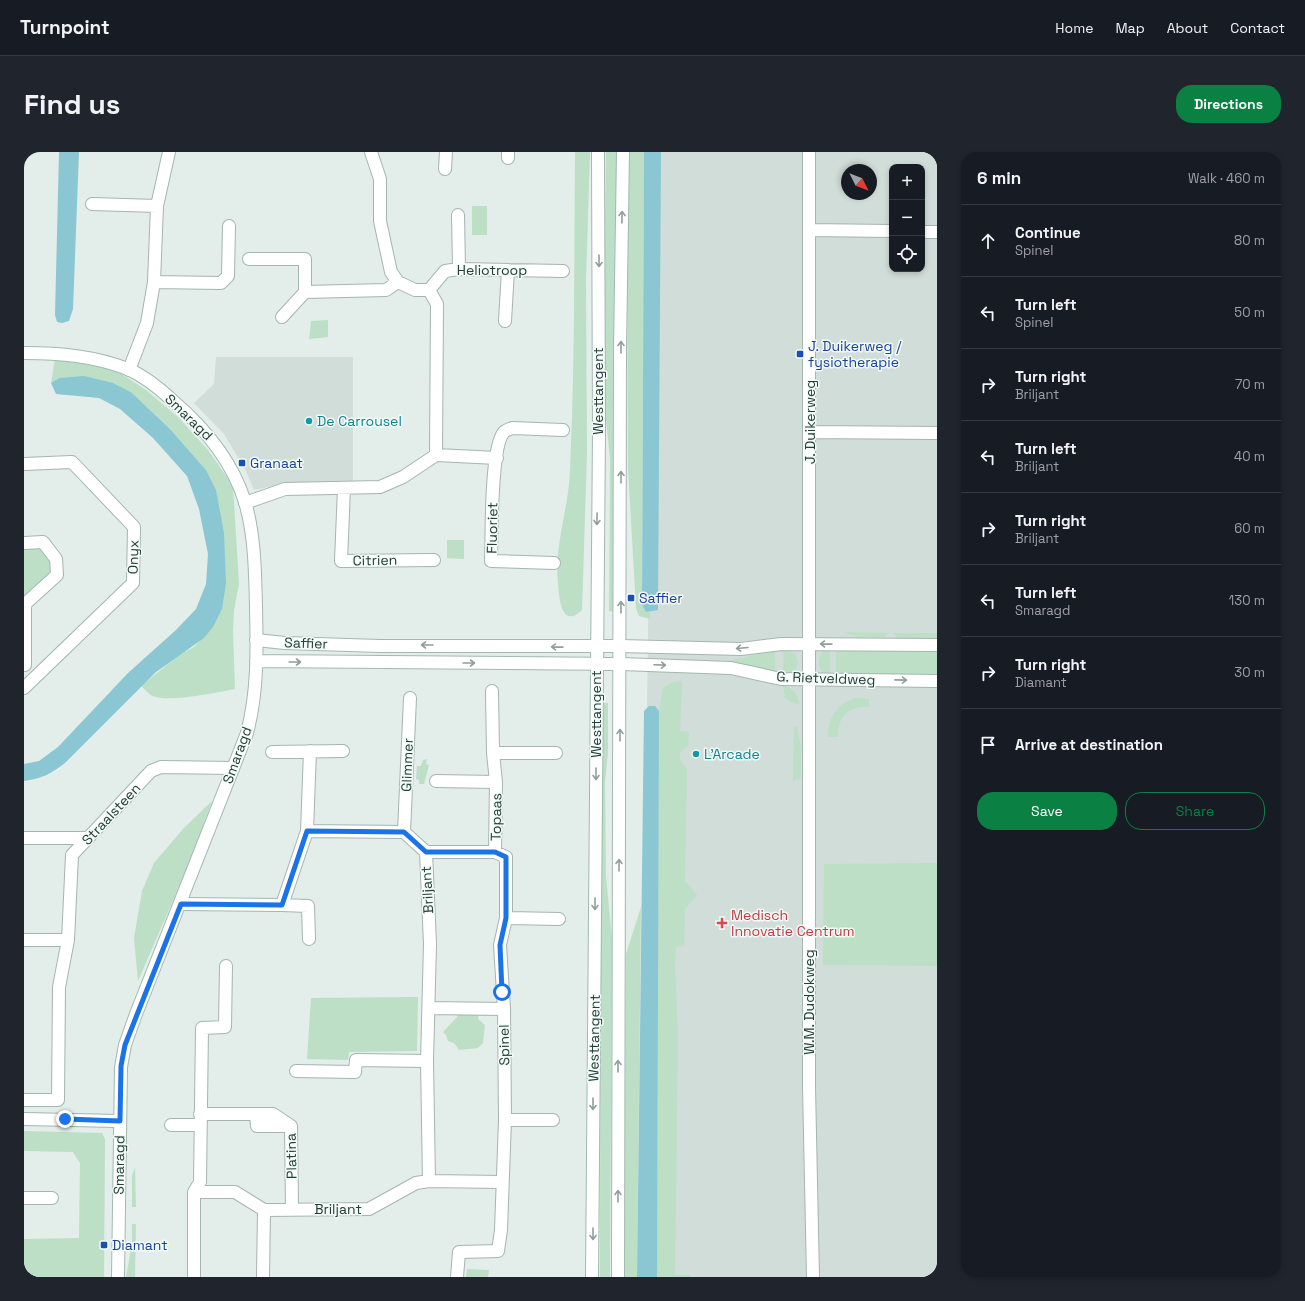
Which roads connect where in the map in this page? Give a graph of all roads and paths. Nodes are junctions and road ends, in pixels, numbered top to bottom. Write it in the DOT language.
graph roads {
  1 [pos="169,152"];
  2 [pos="371,152"];
  3 [pos="446,152"];
  4 [pos="598,152"];
  5 [pos="623,152"];
  6 [pos="809,152"];
  7 [pos="445,169"];
  8 [pos="92,204"];
  9 [pos="157,206"];
  10 [pos="458,215"];
  11 [pos="229,226"];
  12 [pos="809,230"];
  13 [pos="889,231"];
  14 [pos="925,232"];
  15 [pos="937,232"];
  16 [pos="249,259"];
  17 [pos="459,269"];
  18 [pos="508,270"];
  19 [pos="563,271"];
  20 [pos="154,282"];
  21 [pos="398,282"];
  22 [pos="430,290"];
  23 [pos="305,292"];
  24 [pos="282,317"];
  25 [pos="505,321"];
  26 [pos="24,353"];
  27 [pos="129,370"];
  28 [pos="563,430"];
  29 [pos="810,432"];
  30 [pos="937,433"];
  31 [pos="436,455"];
  32 [pos="497,458"];
  33 [pos="24,464"];
  34 [pos="344,488"];
  35 [pos="245,503"];
  36 [pos="24,542"];
  37 [pos="434,560"];
  38 [pos="554,563"];
  39 [pos="24,604"];
  40 [pos="256,640"];
  41 [pos="809,644"];
  42 [pos="596,645"];
  43 [pos="937,645"];
  44 [pos="620,646"];
  45 [pos="256,661"];
  46 [pos="596,664"];
  47 [pos="621,664"];
  48 [pos="24,665"];
  49 [pos="49,666"];
  50 [pos="809,679"];
  51 [pos="937,681"];
  52 [pos="24,688"];
  53 [pos="492,691"];
  54 [pos="410,698"];
  55 [pos="310,751"];
  56 [pos="272,752"];
  57 [pos="343,752"];
  58 [pos="494,753"];
  59 [pos="556,753"];
  60 [pos="233,768"];
  61 [pos="436,781"];
  62 [pos="496,782"];
  63 [pos="307,831"];
  64 [pos="404,832"];
  65 [pos="24,838"];
  66 [pos="88,838"];
  67 [pos="426,852"];
  68 [pos="495,852"];
  69 [pos="181,904"];
  70 [pos="282,905"];
  71 [pos="506,918"];
  72 [pos="559,919"];
  73 [pos="309,939"];
  74 [pos="24,940"];
  75 [pos="68,940"];
  76 [pos="226,966"];
  77 [pos="429,1008"];
  78 [pos="504,1009"];
  79 [pos="426,1061"];
  80 [pos="296,1071"];
  81 [pos="24,1100"];
  82 [pos="58,1100"];
  83 [pos="24,1119"];
  84 [pos="65,1119"];
  85 [pos="200,1120"];
  86 [pos="505,1120"];
  87 [pos="553,1120"];
  88 [pos="120,1121"];
  89 [pos="171,1125"];
  90 [pos="430,1181"];
  91 [pos="502,1182"];
  92 [pos="194,1192"];
  93 [pos="24,1198"];
  94 [pos="52,1198"];
  95 [pos="292,1208"];
  96 [pos="264,1210"];
  97 [pos="118,1277"];
  98 [pos="194,1277"];
  99 [pos="263,1277"];
  100 [pos="457,1277"];
  101 [pos="592,1277"];
  102 [pos="618,1277"];
  103 [pos="812,1277"];
  1 -- 9 [label="street"];
  2 -- 21 [label="street"];
  3 -- 7 [label="street"];
  4 -- 42 [label="street, Westtangent, one-way"];
  44 -- 5 [label="street, Westtangent, one-way"];
  6 -- 12 [label="street, J. Duikerweg"];
  8 -- 9 [label="street"];
  9 -- 20 [label="street"];
  10 -- 17 [label="street"];
  11 -- 20 [label="street"];
  12 -- 13 [label="street"];
  12 -- 29 [label="street, J. Duikerweg"];
  14 -- 15 [label="street"];
  16 -- 23 [label="street"];
  17 -- 18 [label="street, Heliotroop"];
  17 -- 22 [label="street, Heliotroop"];
  18 -- 19 [label="street, Heliotroop"];
  18 -- 25 [label="street"];
  20 -- 27 [label="street"];
  21 -- 22 [label="street"];
  21 -- 23 [label="street"];
  22 -- 31 [label="street"];
  23 -- 24 [label="street"];
  26 -- 27 [label="street, Smaragd"];
  27 -- 35 [label="street, Smaragd"];
  28 -- 32 [label="street, Fluoriet"];
  29 -- 30 [label="street"];
  29 -- 41 [label="street, J. Duikerweg"];
  31 -- 32 [label="street"];
  31 -- 34 [label="street"];
  32 -- 38 [label="street, Fluoriet"];
  33 -- 49 [label="street, Onyx"];
  34 -- 35 [label="street"];
  34 -- 37 [label="street, Citrien"];
  35 -- 40 [label="street, Smaragd"];
  36 -- 39 [label="street"];
  39 -- 48 [label="street"];
  42 -- 40 [label="street, Saffier, one-way"];
  40 -- 45 [label="street, Smaragd"];
  43 -- 41 [label="street, one-way"];
  41 -- 44 [label="street, one-way"];
  41 -- 50 [label="street, J. Duikerweg"];
  42 -- 44 [label="street, Saffier"];
  42 -- 46 [label="street, Westtangent"];
  44 -- 47 [label="street, Westtangent"];
  45 -- 46 [label="street, Saffier, one-way"];
  45 -- 60 [label="street, Smaragd"];
  46 -- 47 [label="street, Saffier"];
  46 -- 101 [label="street, Westtangent, one-way"];
  47 -- 50 [label="street, G. Rietveldweg, one-way"];
  102 -- 47 [label="street, Westtangent, one-way"];
  48 -- 49 [label="street"];
  49 -- 52 [label="street, Onyx"];
  50 -- 51 [label="street, G. Rietveldweg, one-way"];
  50 -- 103 [label="street, W.M. Dudokweg"];
  53 -- 58 [label="street, Topaas"];
  54 -- 64 [label="street, Glimmer"];
  55 -- 56 [label="street"];
  55 -- 57 [label="street"];
  55 -- 63 [label="street"];
  58 -- 59 [label="street"];
  58 -- 62 [label="street, Topaas"];
  60 -- 66 [label="street, Straalsteen"];
  60 -- 69 [label="street, Smaragd"];
  61 -- 62 [label="street, Topaas"];
  62 -- 68 [label="street, Topaas"];
  63 -- 64 [label="street"];
  63 -- 70 [label="street"];
  64 -- 67 [label="street, Briljant"];
  65 -- 66 [label="street"];
  66 -- 75 [label="street, Straalsteen"];
  67 -- 68 [label="street"];
  67 -- 77 [label="street, Briljant"];
  68 -- 71 [label="street, Spinel"];
  69 -- 70 [label="street"];
  69 -- 88 [label="street, Smaragd"];
  70 -- 73 [label="street"];
  71 -- 72 [label="street"];
  71 -- 78 [label="street, Spinel"];
  74 -- 75 [label="street"];
  75 -- 82 [label="street, Straalsteen"];
  76 -- 85 [label="street"];
  77 -- 78 [label="street"];
  77 -- 79 [label="street, Briljant"];
  78 -- 86 [label="street, Spinel"];
  79 -- 80 [label="street"];
  79 -- 90 [label="street, Briljant"];
  81 -- 82 [label="street"];
  82 -- 84 [label="street, Straalsteen"];
  83 -- 84 [label="street"];
  84 -- 88 [label="street"];
  85 -- 89 [label="street, Platina"];
  85 -- 92 [label="street"];
  85 -- 95 [label="street, Platina"];
  86 -- 87 [label="street"];
  86 -- 91 [label="street, Spinel"];
  88 -- 97 [label="street, Smaragd"];
  90 -- 91 [label="street, Briljant"];
  90 -- 95 [label="street, Briljant"];
  91 -- 100 [label="street, Spinel"];
  92 -- 96 [label="street"];
  92 -- 98 [label="street"];
  93 -- 94 [label="street"];
  95 -- 96 [label="street, Briljant"];
  96 -- 99 [label="street"];
}
